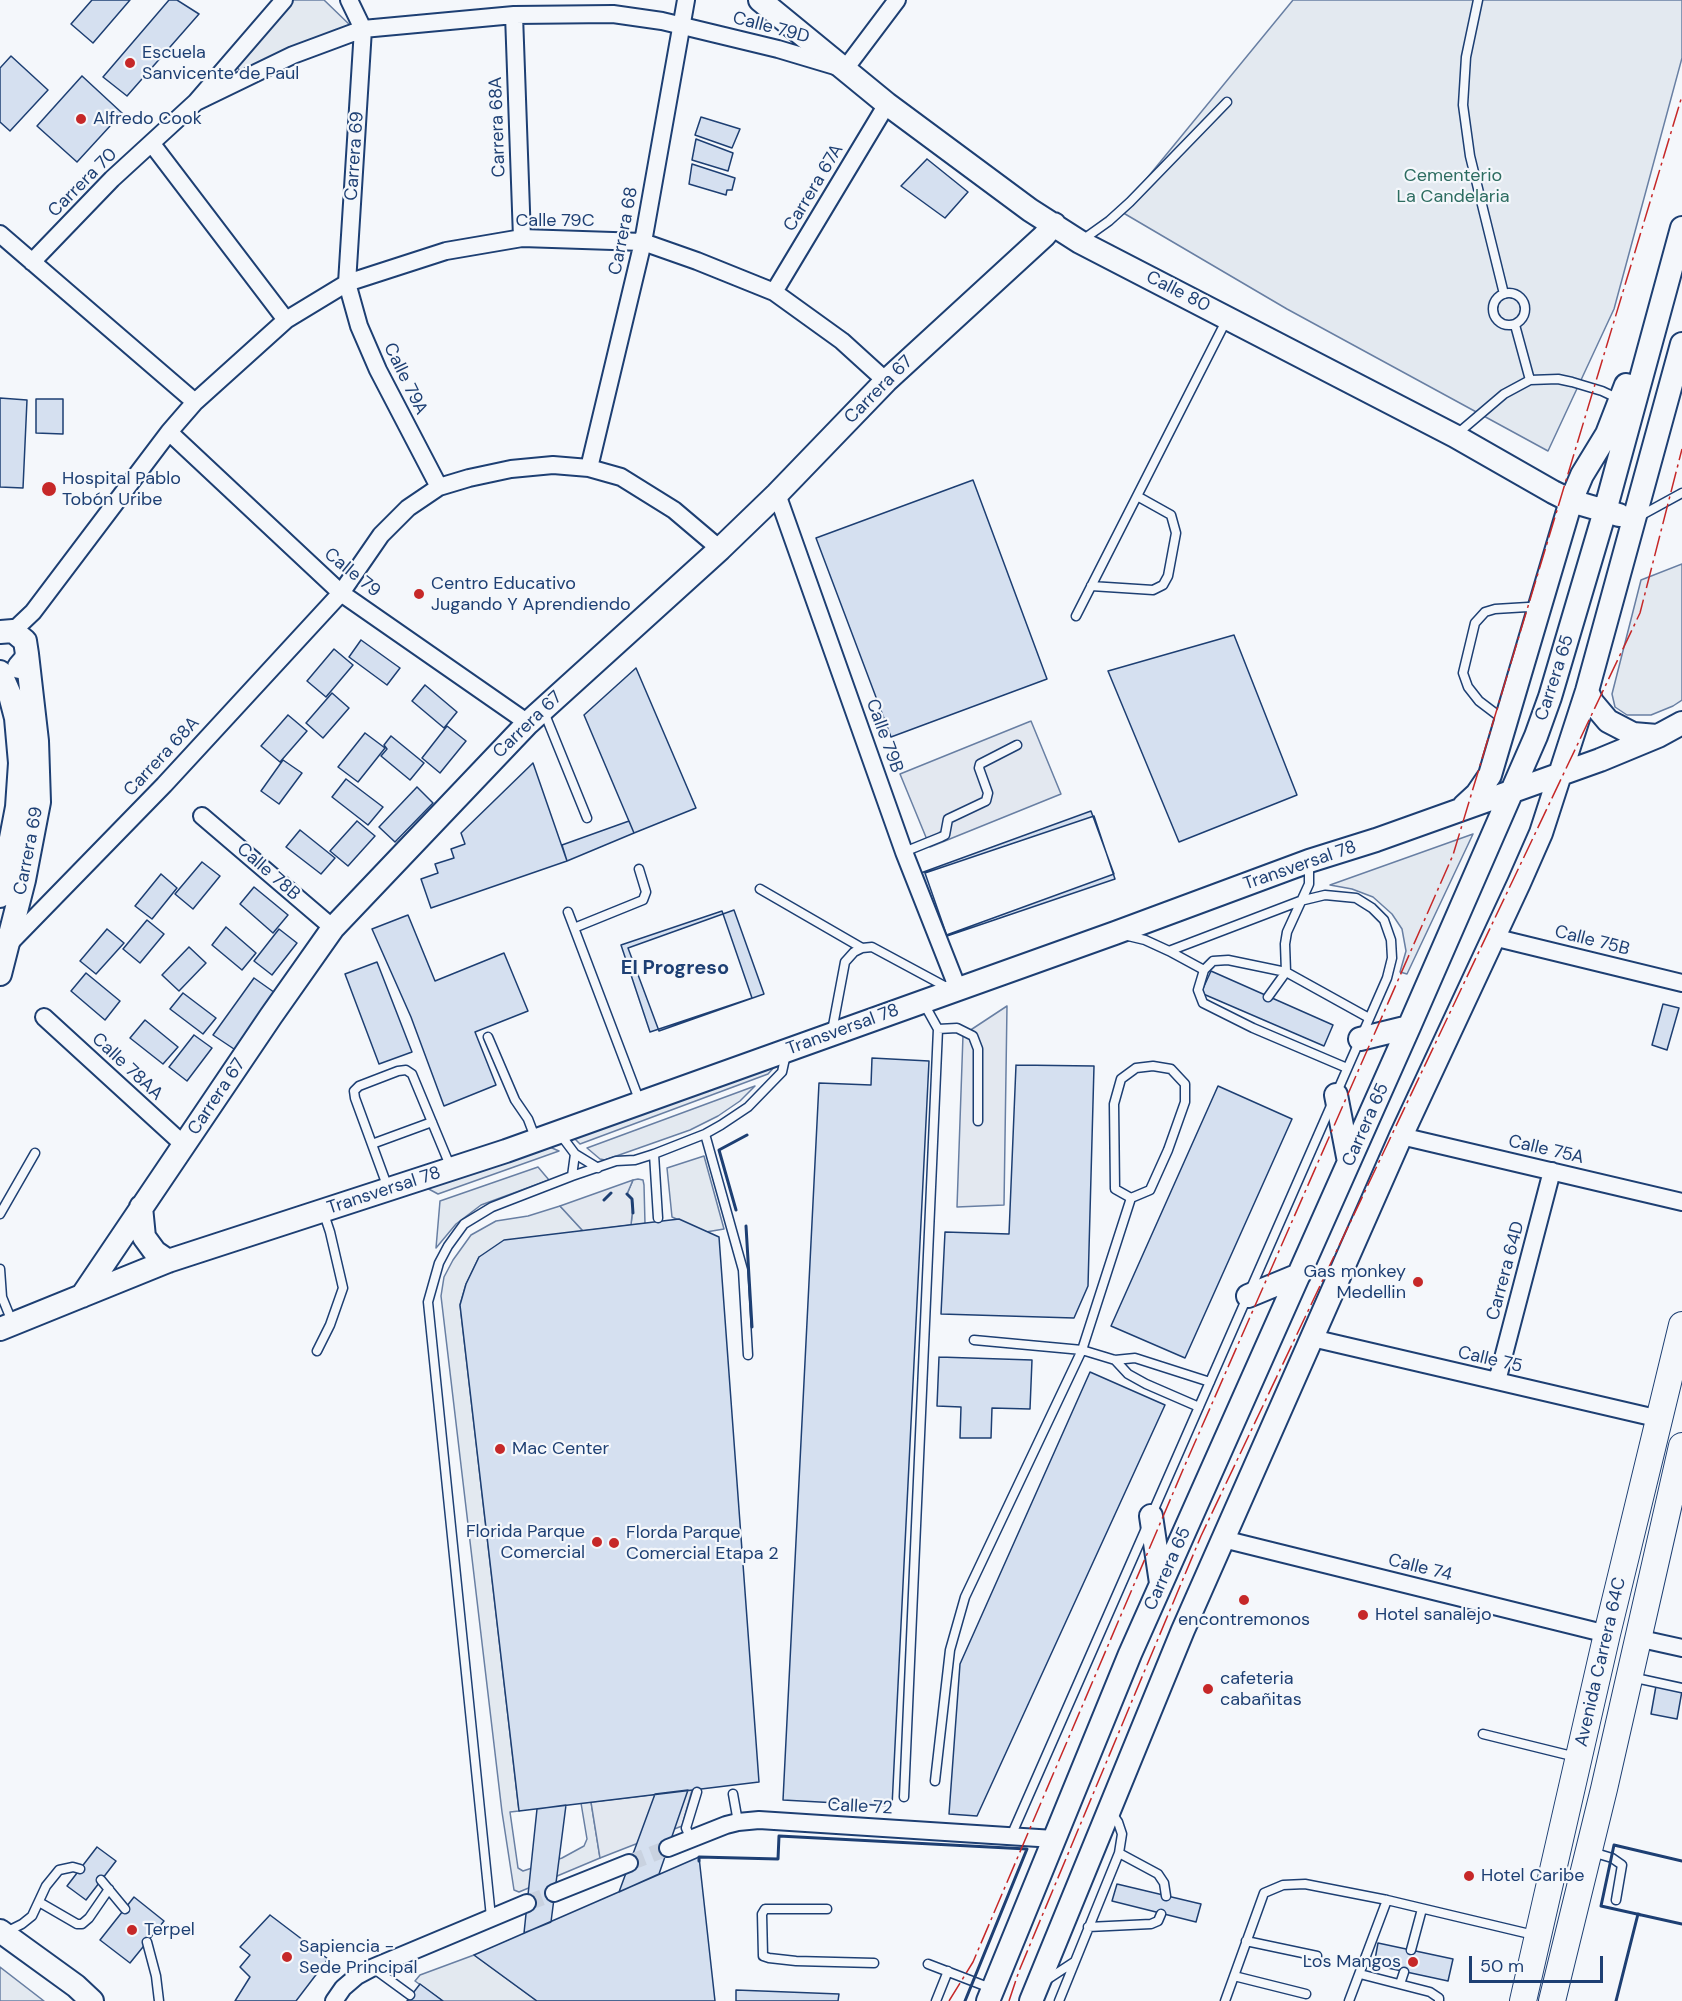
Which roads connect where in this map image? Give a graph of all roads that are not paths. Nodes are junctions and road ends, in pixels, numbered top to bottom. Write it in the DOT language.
graph roads {
  1 [pos="284,0"];
  2 [pos="348,0"];
  3 [pos="686,0"];
  4 [pos="760,0"];
  5 [pos="897,0"];
  6 [pos="1478,0"];
  7 [pos="514,15"];
  8 [pos="681,25"];
  9 [pos="363,29"];
  10 [pos="844,69"];
  11 [pos="196,102"];
  12 [pos="1227,102"];
  13 [pos="887,104"];
  14 [pos="152,144"];
  15 [pos="1054,224"];
  16 [pos="1682,228"];
  17 [pos="0,234"];
  18 [pos="522,238"];
  19 [pos="643,242"];
  20 [pos="1080,242"];
  21 [pos="32,262"];
  22 [pos="347,283"];
  23 [pos="1667,284"];
  24 [pos="774,292"];
  25 [pos="1504,294"];
  26 [pos="1227,318"];
  27 [pos="286,320"];
  28 [pos="1515,325"];
  29 [pos="1682,344"];
  30 [pos="1530,380"];
  31 [pos="886,381"];
  32 [pos="1621,400"];
  33 [pos="195,402"];
  34 [pos="169,432"];
  35 [pos="1455,436"];
  36 [pos="589,468"];
  37 [pos="439,487"];
  38 [pos="1682,493"];
  39 [pos="777,494"];
  40 [pos="1137,496"];
  41 [pos="1571,501"];
  42 [pos="1605,511"];
  43 [pos="1634,519"];
  44 [pos="720,549"];
  45 [pos="1091,586"];
  46 [pos="341,593"];
  47 [pos="1540,610"];
  48 [pos="1076,616"];
  49 [pos="12,636"];
  50 [pos="1526,658"];
  51 [pos="0,670"];
  52 [pos="1587,691"];
  53 [pos="0,693"];
  54 [pos="1550,697"];
  55 [pos="536,716"];
  56 [pos="16,718"];
  57 [pos="1506,722"];
  58 [pos="1682,723"];
  59 [pos="1658,736"];
  60 [pos="1017,745"];
  61 [pos="1561,774"];
  62 [pos="1512,791"];
  63 [pos="1458,811"];
  64 [pos="202,816"];
  65 [pos="587,818"];
  66 [pos="904,852"];
  67 [pos="1309,861"];
  68 [pos="639,869"];
  69 [pos="760,889"];
  70 [pos="0,896"];
  71 [pos="1300,902"];
  72 [pos="568,912"];
  73 [pos="333,928"];
  74 [pos="574,928"];
  75 [pos="1115,933"];
  76 [pos="1493,937"];
  77 [pos="8,945"];
  78 [pos="862,948"];
  79 [pos="1168,951"];
  80 [pos="1204,970"];
  81 [pos="1286,972"];
  82 [pos="0,974"];
  83 [pos="1682,982"];
  84 [pos="956,990"];
  85 [pos="1268,997"];
  86 [pos="922,1002"];
  87 [pos="44,1017"];
  88 [pos="1258,1018"];
  89 [pos="1369,1018"];
  90 [pos="1409,1027"];
  91 [pos="1253,1028"];
  92 [pos="938,1029"];
  93 [pos="832,1034"];
  94 [pos="488,1037"];
  95 [pos="1360,1040"];
  96 [pos="787,1050"];
  97 [pos="1347,1068"];
  98 [pos="1336,1095"];
  99 [pos="640,1102"];
  100 [pos="978,1121"];
  101 [pos="432,1122"];
  102 [pos="559,1132"];
  103 [pos="705,1134"];
  104 [pos="1401,1136"];
  105 [pos="537,1140"];
  106 [pos="372,1144"];
  107 [pos="184,1145"];
  108 [pos="35,1154"];
  109 [pos="575,1154"];
  110 [pos="654,1154"];
  111 [pos="1349,1162"];
  112 [pos="598,1168"];
  113 [pos="452,1169"];
  114 [pos="1552,1171"];
  115 [pos="573,1176"];
  116 [pos="388,1189"];
  117 [pos="1131,1198"];
  118 [pos="1682,1202"];
  119 [pos="141,1207"];
  120 [pos="322,1210"];
  121 [pos="0,1214"];
  122 [pos="658,1218"];
  123 [pos="168,1261"];
  124 [pos="0,1269"];
  125 [pos="1299,1275"];
  126 [pos="82,1296"];
  127 [pos="1248,1296"];
  128 [pos="1682,1325"];
  129 [pos="6,1326"];
  130 [pos="1312,1338"];
  131 [pos="974,1340"];
  132 [pos="1082,1350"];
  133 [pos="317,1352"];
  134 [pos="748,1355"];
  135 [pos="1115,1360"];
  136 [pos="1497,1381"];
  137 [pos="1210,1382"];
  138 [pos="1199,1407"];
  139 [pos="1660,1419"];
  140 [pos="1682,1446"];
  141 [pos="1151,1516"];
  142 [pos="1223,1539"];
  143 [pos="1161,1584"];
  144 [pos="1607,1634"];
  145 [pos="1637,1638"];
  146 [pos="1682,1648"];
  147 [pos="1628,1676"];
  148 [pos="1682,1688"];
  149 [pos="1483,1734"];
  150 [pos="1578,1758"];
  151 [pos="935,1781"];
  152 [pos="697,1792"];
  153 [pos="734,1794"];
  154 [pos="904,1797"];
  155 [pos="1109,1809"];
  156 [pos="738,1822"];
  157 [pos="1011,1836"];
  158 [pos="691,1839"];
  159 [pos="1054,1839"];
  160 [pos="668,1848"];
  161 [pos="1588,1851"];
  162 [pos="1119,1853"];
  163 [pos="629,1863"];
  164 [pos="80,1869"];
  165 [pos="101,1880"];
  166 [pos="109,1889"];
  167 [pos="554,1893"];
  168 [pos="1166,1896"];
  169 [pos="1387,1900"];
  170 [pos="1616,1900"];
  171 [pos="39,1903"];
  172 [pos="527,1903"];
  173 [pos="125,1909"];
  174 [pos="827,1909"];
  175 [pos="1422,1909"];
  176 [pos="1161,1914"];
  177 [pos="490,1917"];
  178 [pos="1088,1927"];
  179 [pos="2,1932"];
  180 [pos="1538,1936"];
  181 [pos="1246,1941"];
  182 [pos="147,1942"];
  183 [pos="1411,1950"];
  184 [pos="1317,1956"];
  185 [pos="1075,1961"];
  186 [pos="874,1963"];
  187 [pos="928,1964"];
  188 [pos="372,1968"];
  189 [pos="948,1971"];
  190 [pos="1404,1972"];
  191 [pos="1360,1974"];
  192 [pos="1234,1976"];
  193 [pos="1400,1984"];
  194 [pos="84,1994"];
  195 [pos="1034,1994"];
  196 [pos="1306,1994"];
  197 [pos="410,1995"];
  198 [pos="991,1995"];
  199 [pos="109,2001"];
  200 [pos="159,2001"];
  201 [pos="334,2001"];
  202 [pos="936,2001"];
  203 [pos="1059,2001"];
  204 [pos="1225,2001"];
  205 [pos="1349,2001"];
  206 [pos="1439,2001"];
  207 [pos="1522,2001"];
  208 [pos="1552,2001"];
  1 -- 11 [label="street, Carrera 70"];
  2 -- 9 [label="street"];
  3 -- 8 [label="street, Carrera 68"];
  4 -- 10 [label="main road, Calle 80"];
  5 -- 10 [label="street"];
  6 -- 25 [label="lane"];
  7 -- 8 [label="street, Calle 79D"];
  7 -- 9 [label="street, Calle 79D"];
  7 -- 18 [label="street, Carrera 68A"];
  8 -- 10 [label="street, Calle 79D"];
  8 -- 19 [label="street, Carrera 68"];
  9 -- 11 [label="street, Calle 79D"];
  9 -- 22 [label="street, Carrera 69"];
  10 -- 13 [label="main road, Calle 80"];
  11 -- 14 [label="street, Carrera 70"];
  12 -- 20 [label="lane"];
  13 -- 15 [label="main road, Calle 80"];
  13 -- 24 [label="street, Carrera 67A"];
  14 -- 21 [label="street, Carrera 70"];
  14 -- 27 [label="street"];
  15 -- 20 [label="main road, Calle 80"];
  15 -- 31 [label="main road, Carrera 67"];
  16 -- 23 [label="main road, Carrera 65"];
  17 -- 21 [label="street"];
  18 -- 19 [label="street, Calle 79C"];
  18 -- 22 [label="street, Calle 79C"];
  19 -- 24 [label="street, Calle 79C"];
  19 -- 36 [label="street, Carrera 68"];
  20 -- 26 [label="main road, Calle 80"];
  21 -- 33 [label="street"];
  22 -- 27 [label="street, Calle 79C"];
  22 -- 37 [label="street, Calle 79A"];
  23 -- 32 [label="main road"];
  23 -- 42 [label="main road, Carrera 65"];
  24 -- 31 [label="street, Calle 79C"];
  25 -- 28 [label="lane"];
  25 -- 28 [label="lane"];
  26 -- 35 [label="main road, Calle 80"];
  26 -- 40 [label="lane"];
  27 -- 33 [label="street, Calle 79C"];
  28 -- 30 [label="lane"];
  29 -- 43 [label="main road, Carrera 65"];
  30 -- 32 [label="lane"];
  30 -- 35 [label="lane"];
  31 -- 39 [label="main road, Carrera 67"];
  32 -- 41 [label="main road"];
  33 -- 34 [label="street, Carrera 69"];
  34 -- 46 [label="street, Calle 79"];
  34 -- 49 [label="street, Carrera 69"];
  35 -- 41 [label="main road, Calle 80"];
  36 -- 37 [label="street"];
  36 -- 44 [label="street"];
  37 -- 46 [label="street"];
  38 -- 43 [label="lane"];
  39 -- 44 [label="main road, Carrera 67"];
  39 -- 66 [label="street, Calle 79B"];
  40 -- 45 [label="lane"];
  40 -- 45 [label="lane"];
  41 -- 42 [label="main road, Calle 80"];
  41 -- 47 [label="main road"];
  42 -- 43 [label="main road, Calle 80"];
  42 -- 54 [label="main road, Carrera 65"];
  43 -- 52 [label="main road, Carrera 65"];
  44 -- 55 [label="main road, Carrera 67"];
  45 -- 48 [label="lane"];
  46 -- 55 [label="street, Calle 79"];
  46 -- 77 [label="street, Carrera 68A"];
  47 -- 50 [label="main road"];
  47 -- 57 [label="lane"];
  49 -- 51 [label="main road"];
  49 -- 77 [label="main road, Carrera 69"];
  50 -- 54 [label="main road"];
  50 -- 57 [label="main road"];
  51 -- 56 [label="main road, Carrera 69"];
  52 -- 59 [label="main road"];
  52 -- 61 [label="main road, Carrera 65"];
  53 -- 56 [label="main road"];
  54 -- 62 [label="main road, Carrera 65"];
  55 -- 65 [label="lane"];
  55 -- 73 [label="main road, Carrera 67"];
  56 -- 70 [label="main road, Carrera 69"];
  57 -- 63 [label="main road"];
  58 -- 59 [label="main road, Transversal 78"];
  59 -- 61 [label="main road, Transversal 78"];
  60 -- 66 [label="lane"];
  61 -- 62 [label="main road, Transversal 78"];
  61 -- 76 [label="main road, Carrera 65"];
  62 -- 63 [label="main road, Transversal 78"];
  62 -- 90 [label="main road, Carrera 65"];
  63 -- 67 [label="main road, Transversal 78"];
  64 -- 73 [label="street, Calle 78B"];
  66 -- 84 [label="street, Calle 79B"];
  67 -- 71 [label="lane"];
  67 -- 75 [label="main road, Transversal 78"];
  68 -- 74 [label="lane"];
  69 -- 78 [label="lane"];
  71 -- 79 [label="lane"];
  71 -- 81 [label="lane"];
  71 -- 89 [label="lane"];
  72 -- 74 [label="lane"];
  73 -- 107 [label="main road, Carrera 67"];
  74 -- 99 [label="lane"];
  75 -- 79 [label="lane"];
  75 -- 84 [label="main road, Transversal 78"];
  76 -- 83 [label="street, Calle 75B"];
  76 -- 104 [label="main road, Carrera 65"];
  77 -- 82 [label="main road, Carrera 69"];
  78 -- 84 [label="lane"];
  78 -- 93 [label="lane"];
  79 -- 80 [label="lane"];
  80 -- 81 [label="lane"];
  80 -- 91 [label="lane"];
  81 -- 85 [label="lane"];
  81 -- 89 [label="lane"];
  84 -- 86 [label="main road, Transversal 78"];
  86 -- 92 [label="lane"];
  86 -- 93 [label="main road, Transversal 78"];
  87 -- 107 [label="street, Calle 78AA"];
  88 -- 91 [label="lane"];
  89 -- 95 [label="lane"];
  90 -- 95 [label="main road"];
  90 -- 111 [label="main road, Carrera 65"];
  91 -- 97 [label="lane"];
  92 -- 100 [label="lane"];
  92 -- 154 [label="lane"];
  93 -- 96 [label="main road, Transversal 78"];
  94 -- 105 [label="lane"];
  95 -- 97 [label="lane"];
  96 -- 99 [label="main road, Transversal 78"];
  96 -- 103 [label="lane"];
  97 -- 98 [label="lane"];
  98 -- 111 [label="main road"];
  98 -- 127 [label="lane"];
  99 -- 102 [label="main road, Transversal 78"];
  101 -- 106 [label="lane"];
  101 -- 106 [label="lane"];
  101 -- 113 [label="lane"];
  102 -- 105 [label="main road, Transversal 78"];
  102 -- 109 [label="lane"];
  103 -- 110 [label="lane"];
  103 -- 134 [label="lane"];
  104 -- 114 [label="street, Calle 75A"];
  104 -- 130 [label="main road, Carrera 65"];
  105 -- 113 [label="main road, Transversal 78"];
  106 -- 116 [label="lane"];
  107 -- 119 [label="main road, Carrera 67"];
  108 -- 121 [label="lane"];
  109 -- 112 [label="lane"];
  109 -- 115 [label="lane"];
  110 -- 112 [label="lane"];
  110 -- 122 [label="lane"];
  111 -- 125 [label="main road, Carrera 65"];
  112 -- 115 [label="lane"];
  113 -- 116 [label="main road, Transversal 78"];
  114 -- 118 [label="street, Calle 75A"];
  114 -- 136 [label="street, Carrera 64D"];
  115 -- 177 [label="lane"];
  116 -- 120 [label="main road, Transversal 78"];
  117 -- 117 [label="lane"];
  117 -- 132 [label="lane"];
  119 -- 123 [label="main road"];
  119 -- 126 [label="main road, Carrera 67"];
  120 -- 123 [label="main road, Transversal 78"];
  120 -- 133 [label="lane"];
  123 -- 126 [label="main road, Transversal 78"];
  124 -- 129 [label="lane"];
  125 -- 127 [label="main road"];
  125 -- 143 [label="main road, Carrera 65"];
  126 -- 129 [label="main road, Transversal 78"];
  127 -- 137 [label="lane"];
  128 -- 139 [label="main road, Avenida Carrera 64C"];
  130 -- 136 [label="street, Calle 75"];
  130 -- 142 [label="main road, Carrera 65"];
  131 -- 132 [label="lane"];
  132 -- 135 [label="lane"];
  132 -- 151 [label="lane"];
  135 -- 137 [label="lane"];
  135 -- 138 [label="lane"];
  136 -- 139 [label="street, Calle 75"];
  137 -- 138 [label="lane"];
  138 -- 141 [label="lane"];
  139 -- 144 [label="main road, Avenida Carrera 64C"];
  140 -- 145 [label="main road, Avenida Carrera 64C"];
  141 -- 143 [label="main road"];
  141 -- 157 [label="lane"];
  142 -- 144 [label="street, Calle 74"];
  142 -- 155 [label="main road, Carrera 65"];
  143 -- 159 [label="main road, Carrera 65"];
  144 -- 150 [label="main road, Avenida Carrera 64C"];
  145 -- 146 [label="street"];
  145 -- 147 [label="main road, Avenida Carrera 64C"];
  147 -- 148 [label="lane"];
  147 -- 161 [label="main road, Avenida Carrera 64C"];
  149 -- 150 [label="lane"];
  150 -- 180 [label="main road, Avenida Carrera 64C"];
  152 -- 158 [label="lane"];
  153 -- 156 [label="lane"];
  155 -- 162 [label="lane"];
  155 -- 195 [label="main road, Carrera 65"];
  156 -- 157 [label="street, Calle 72"];
  156 -- 158 [label="street, Calle 72"];
  157 -- 159 [label="street, Calle 72"];
  158 -- 160 [label="street, Calle 72"];
  159 -- 198 [label="main road, Carrera 65"];
  161 -- 170 [label="lane"];
  161 -- 208 [label="main road, Avenida Carrera 64C"];
  162 -- 168 [label="lane"];
  162 -- 178 [label="lane"];
  163 -- 167 [label="street"];
  164 -- 171 [label="lane"];
  165 -- 166 [label="lane"];
  166 -- 171 [label="lane"];
  166 -- 173 [label="lane"];
  169 -- 175 [label="lane"];
  169 -- 181 [label="lane"];
  169 -- 191 [label="lane"];
  171 -- 179 [label="lane"];
  172 -- 177 [label="street"];
  174 -- 186 [label="lane"];
  175 -- 180 [label="lane"];
  175 -- 183 [label="lane"];
  176 -- 178 [label="lane"];
  177 -- 188 [label="street"];
  178 -- 185 [label="lane"];
  179 -- 194 [label="main road"];
  180 -- 207 [label="main road, Avenida Carrera 64C"];
  181 -- 184 [label="lane"];
  181 -- 192 [label="lane"];
  182 -- 200 [label="lane"];
  185 -- 195 [label="lane"];
  185 -- 203 [label="lane"];
  187 -- 189 [label="lane"];
  188 -- 197 [label="lane"];
  188 -- 201 [label="street"];
  189 -- 198 [label="lane"];
  189 -- 202 [label="lane"];
  190 -- 193 [label="lane"];
  191 -- 193 [label="lane"];
  191 -- 205 [label="lane"];
  192 -- 196 [label="lane"];
  192 -- 204 [label="lane"];
  193 -- 206 [label="lane"];
  194 -- 199 [label="main road"];
}
